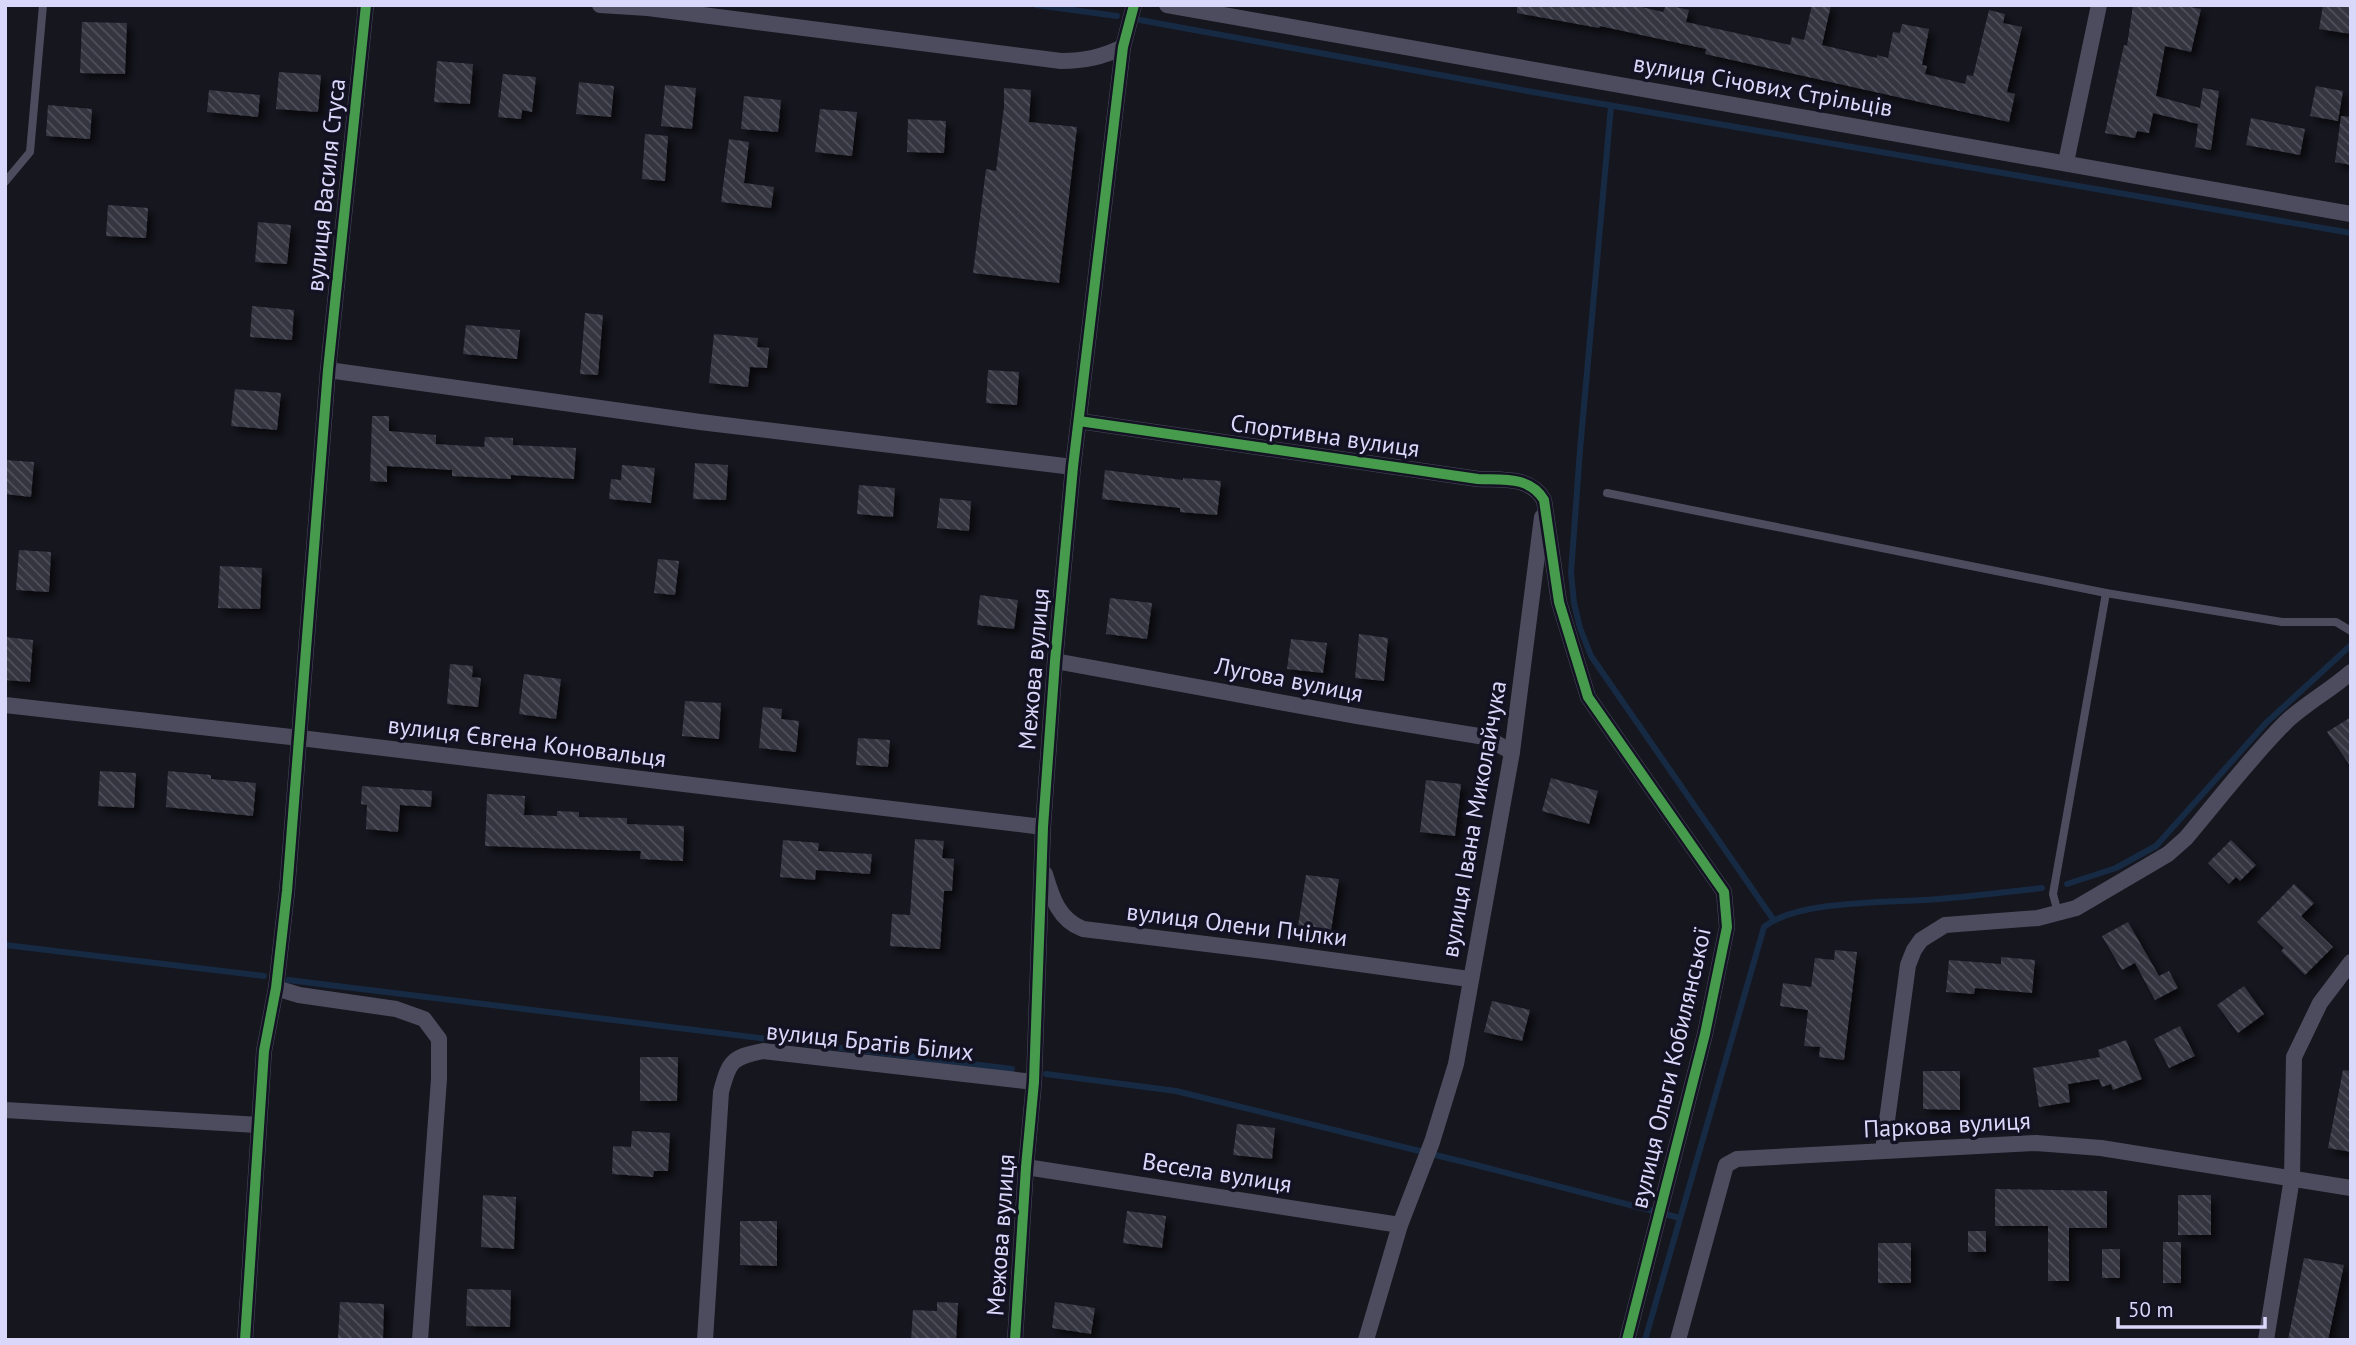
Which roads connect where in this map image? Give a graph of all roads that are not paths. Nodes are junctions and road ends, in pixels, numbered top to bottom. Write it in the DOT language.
graph roads {
  1 [pos="43,5"];
  2 [pos="366,5"];
  3 [pos="600,5"];
  4 [pos="1133,5"];
  5 [pos="1167,5"];
  6 [pos="2099,5"];
  7 [pos="1123,47"];
  8 [pos="2066,162"];
  9 [pos="5,183"];
  10 [pos="2351,214"];
  11 [pos="328,370"];
  12 [pos="1079,421"];
  13 [pos="1073,467"];
  14 [pos="1607,493"];
  15 [pos="1546,507"];
  16 [pos="2106,593"];
  17 [pos="2351,631"];
  18 [pos="1055,661"];
  19 [pos="2351,672"];
  20 [pos="5,705"];
  21 [pos="300,738"];
  22 [pos="1511,752"];
  23 [pos="1043,827"];
  24 [pos="1041,860"];
  25 [pos="2058,914"];
  26 [pos="2351,962"];
  27 [pos="1469,979"];
  28 [pos="276,988"];
  29 [pos="1034,1082"];
  30 [pos="5,1110"];
  31 [pos="258,1125"];
  32 [pos="1883,1150"];
  33 [pos="1026,1167"];
  34 [pos="2292,1178"];
  35 [pos="2351,1188"];
  36 [pos="1400,1224"];
  37 [pos="245,1340"];
  38 [pos="420,1340"];
  39 [pos="705,1340"];
  40 [pos="1015,1340"];
  41 [pos="1366,1340"];
  42 [pos="1627,1340"];
  43 [pos="1678,1340"];
  44 [pos="2266,1340"];
  1 -- 9 [label="lane"];
  2 -- 11 [label="street, вулиця Василя Стуса"];
  3 -- 7 [label="street"];
  4 -- 7 [label="street, Межова вулиця"];
  5 -- 8 [label="street, вулиця Січових Стрільців"];
  6 -- 8 [label="street"];
  7 -- 12 [label="street, Межова вулиця"];
  8 -- 10 [label="street, вулиця Січових Стрільців"];
  11 -- 13 [label="street"];
  11 -- 21 [label="street, вулиця Василя Стуса"];
  12 -- 13 [label="street, Межова вулиця"];
  12 -- 15 [label="street, Спортивна вулиця"];
  13 -- 18 [label="street, Межова вулиця"];
  14 -- 16 [label="lane"];
  15 -- 22 [label="street, вулиця Івана Миколайчука"];
  15 -- 42 [label="street, вулиця Ольги Кобилянської"];
  16 -- 17 [label="lane"];
  16 -- 25 [label="lane"];
  18 -- 22 [label="street, Лугова вулиця"];
  18 -- 23 [label="street, Межова вулиця"];
  19 -- 25 [label="street"];
  20 -- 21 [label="street, вулиця Євгена Коновальця"];
  21 -- 23 [label="street, вулиця Євгена Коновальця"];
  21 -- 28 [label="street, вулиця Василя Стуса"];
  22 -- 27 [label="street, вулиця Івана Миколайчука"];
  23 -- 24 [label="street, Межова вулиця"];
  24 -- 27 [label="street, вулиця Олени Пчілки"];
  24 -- 29 [label="street, Межова вулиця"];
  25 -- 32 [label="street"];
  26 -- 34 [label="street"];
  27 -- 36 [label="street, вулиця Івана Миколайчука"];
  28 -- 31 [label="street, вулиця Василя Стуса"];
  28 -- 38 [label="street"];
  29 -- 33 [label="street, Межова вулиця"];
  29 -- 39 [label="street, вулиця Братів Білих"];
  30 -- 31 [label="street"];
  31 -- 37 [label="street, вулиця Василя Стуса"];
  32 -- 34 [label="street, Паркова вулиця"];
  32 -- 43 [label="street, Паркова вулиця"];
  33 -- 36 [label="street, Весела вулиця"];
  33 -- 40 [label="street, Межова вулиця"];
  34 -- 35 [label="street, Паркова вулиця"];
  34 -- 44 [label="street"];
  36 -- 41 [label="street"];
}
